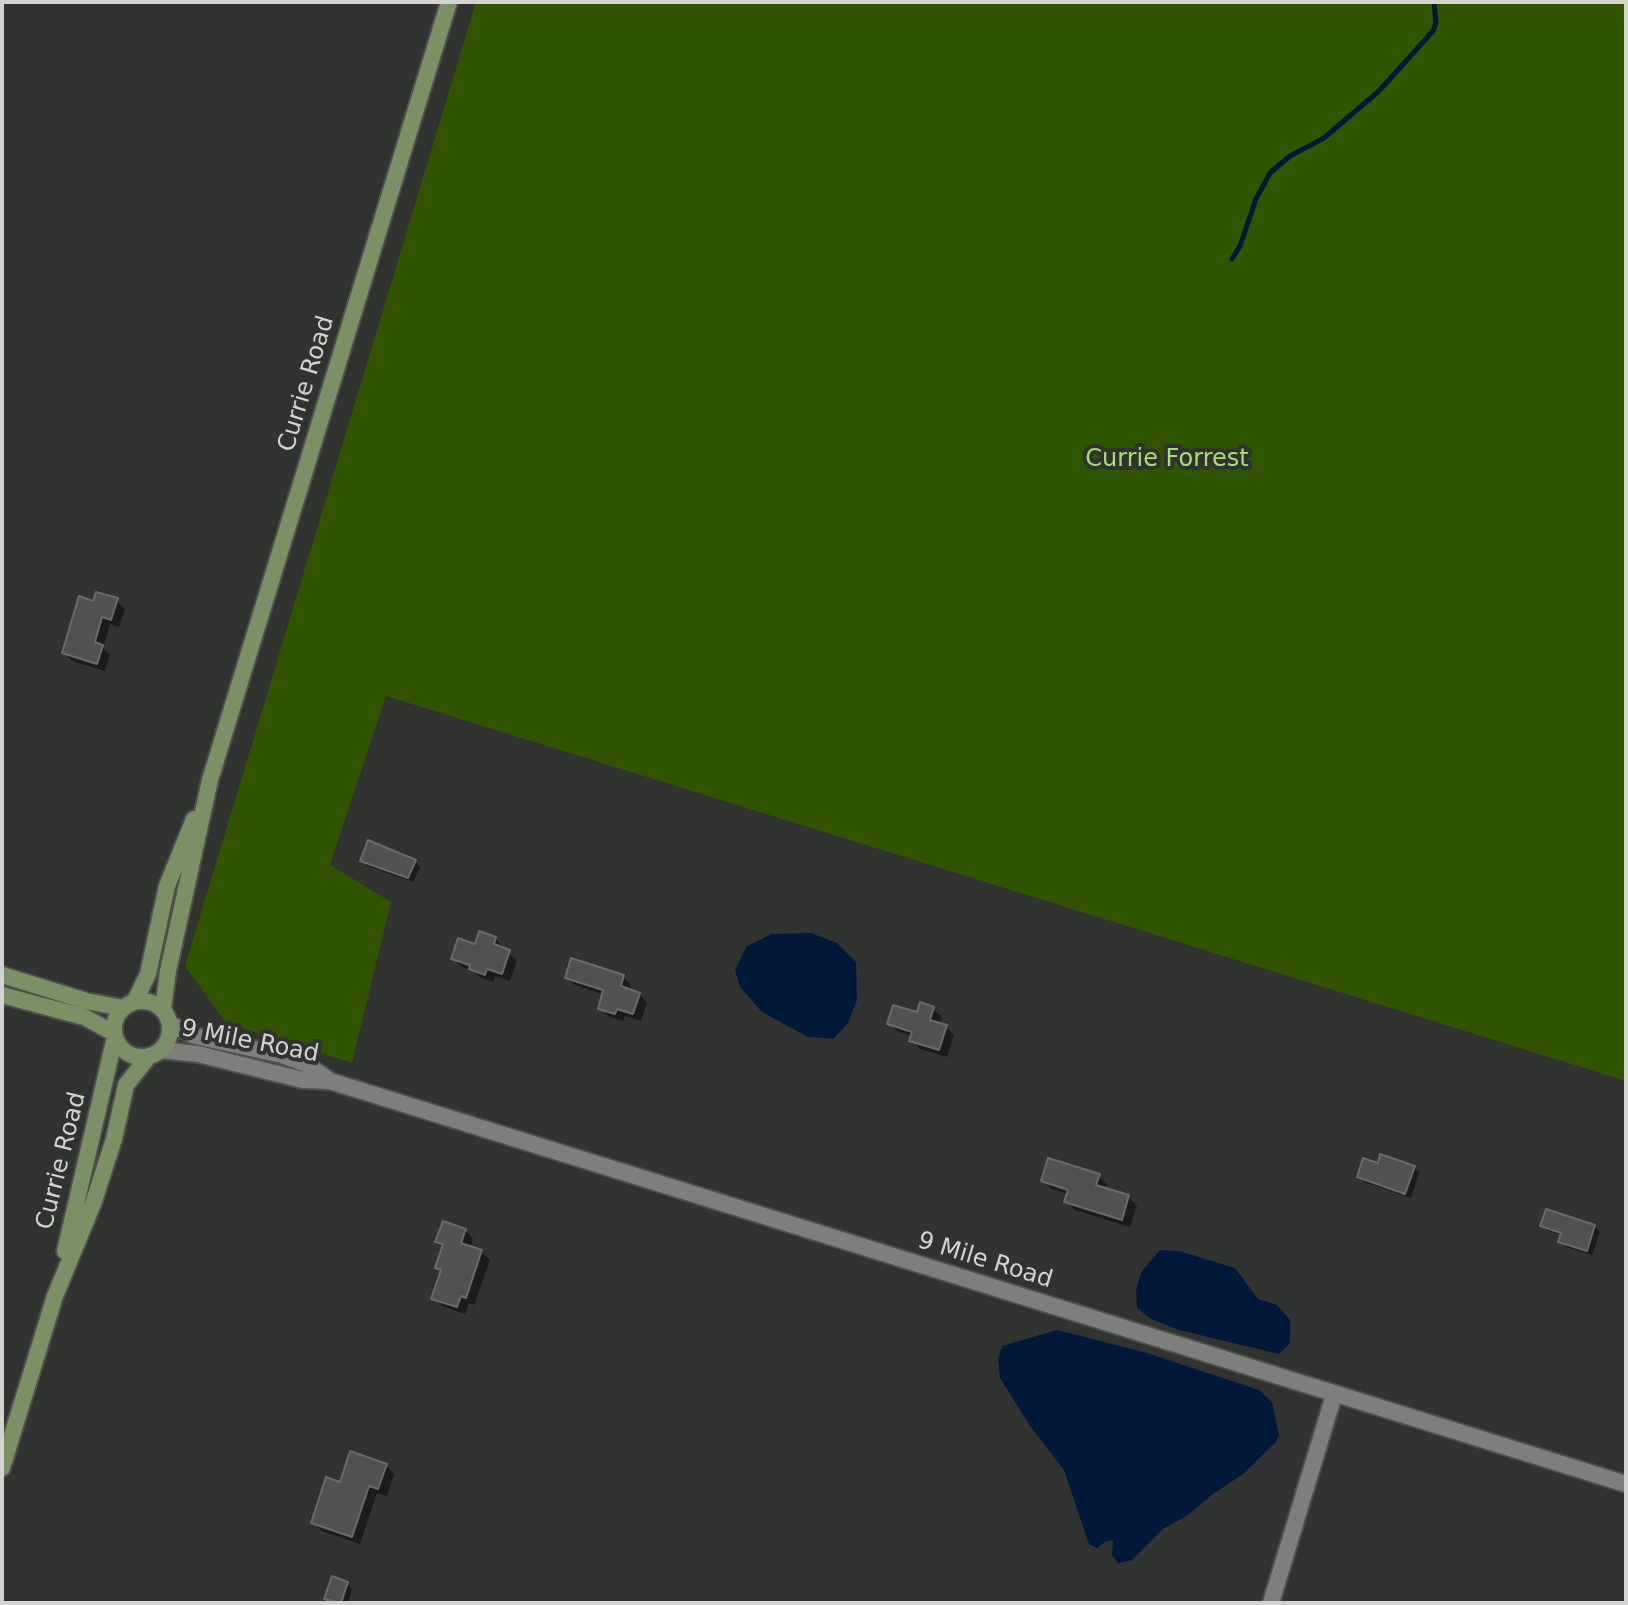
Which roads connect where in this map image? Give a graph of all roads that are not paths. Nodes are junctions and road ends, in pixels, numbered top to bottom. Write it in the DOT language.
graph roads {
  1 [pos="449,2"];
  2 [pos="210,780"];
  3 [pos="2,975"];
  4 [pos="2,995"];
  5 [pos="129,1004"];
  6 [pos="167,1016"];
  7 [pos="115,1035"];
  8 [pos="155,1053"];
  9 [pos="330,1081"];
  10 [pos="55,1296"];
  11 [pos="1334,1395"];
  12 [pos="2,1468"];
  13 [pos="1626,1484"];
  14 [pos="1271,1603"];
  1 -- 2 [label="street, Currie Road"];
  2 -- 5 [label="street, Currie Road"];
  2 -- 6 [label="street, Currie Road"];
  3 -- 5 [label="street"];
  4 -- 7 [label="street"];
  5 -- 6 [label="street"];
  5 -- 7 [label="street"];
  6 -- 8 [label="street"];
  6 -- 9 [label="street, 9 Mile Road"];
  7 -- 8 [label="street"];
  7 -- 10 [label="street, Currie Road"];
  8 -- 9 [label="street, 9 Mile Road"];
  8 -- 10 [label="street, Currie Road"];
  9 -- 11 [label="street, 9 Mile Road"];
  10 -- 12 [label="street, Currie Road"];
  11 -- 13 [label="street, 9 Mile Road"];
  11 -- 14 [label="street"];
}
